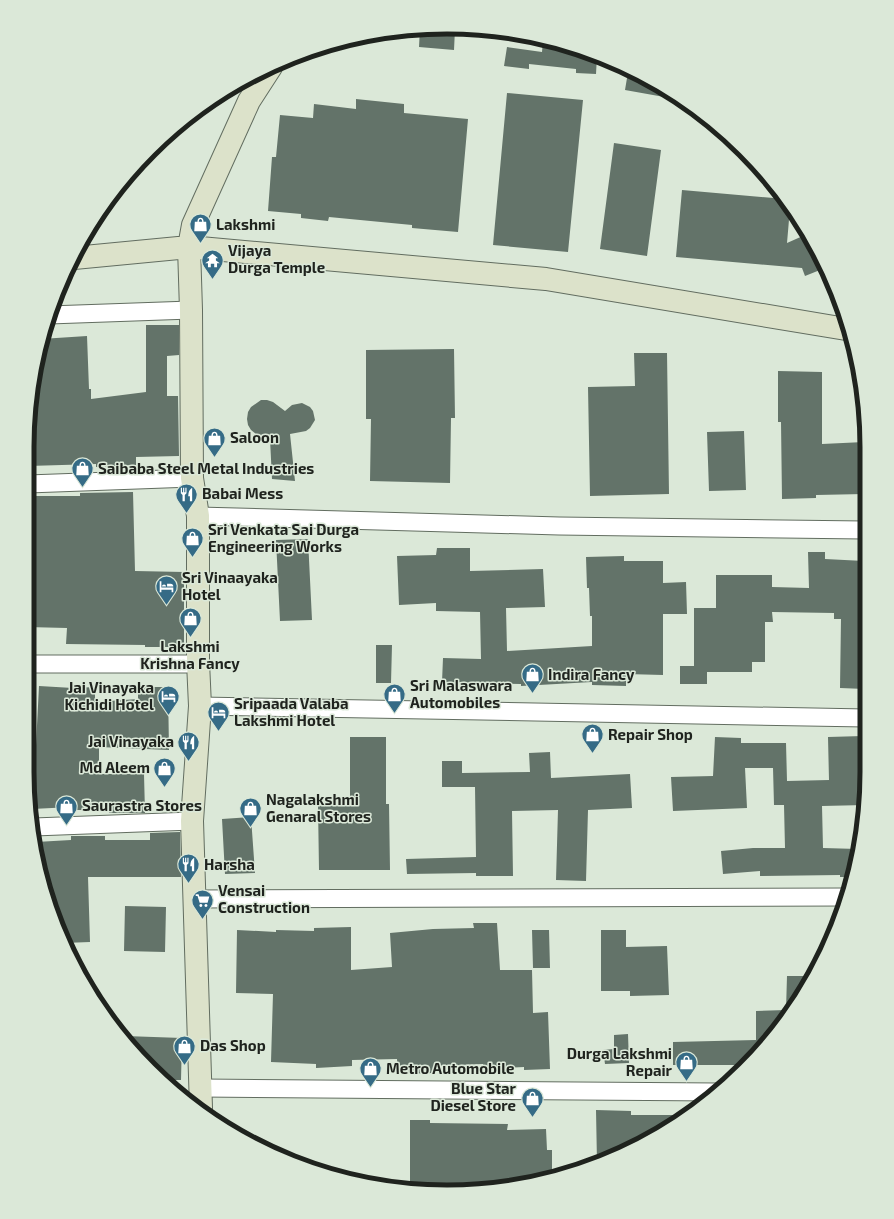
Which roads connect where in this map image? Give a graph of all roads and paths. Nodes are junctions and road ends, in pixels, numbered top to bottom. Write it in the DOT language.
graph roads {
  1 [pos="265,77"];
  2 [pos="189,247"];
  3 [pos="80,257"];
  4 [pos="191,310"];
  5 [pos="56,314"];
  6 [pos="842,328"];
  7 [pos="192,478"];
  8 [pos="34,484"];
  9 [pos="198,516"];
  10 [pos="860,530"];
  11 [pos="198,662"];
  12 [pos="34,664"];
  13 [pos="200,706"];
  14 [pos="860,718"];
  15 [pos="192,821"];
  16 [pos="38,827"];
  17 [pos="840,897"];
  18 [pos="195,899"];
  19 [pos="708,1092"];
  20 [pos="201,1098"];
  1 -- 2 [label="street"];
  2 -- 3 [label="street"];
  2 -- 4 [label="street"];
  2 -- 6 [label="street"];
  4 -- 5 [label="street"];
  4 -- 7 [label="street"];
  7 -- 8 [label="street"];
  7 -- 9 [label="street"];
  9 -- 10 [label="street"];
  9 -- 11 [label="street"];
  11 -- 12 [label="street"];
  11 -- 13 [label="street"];
  13 -- 14 [label="street"];
  13 -- 15 [label="street"];
  15 -- 16 [label="street"];
  15 -- 18 [label="street"];
  17 -- 18 [label="street"];
  18 -- 20 [label="street"];
  19 -- 20 [label="street"];
}
